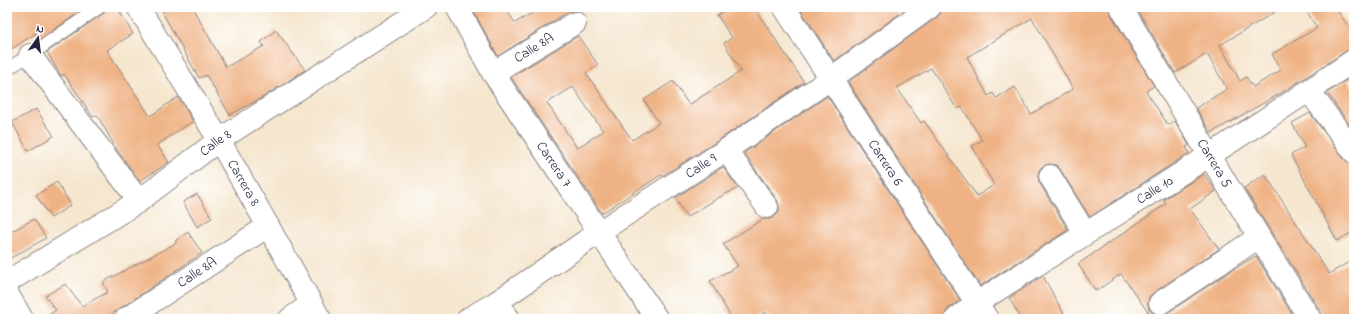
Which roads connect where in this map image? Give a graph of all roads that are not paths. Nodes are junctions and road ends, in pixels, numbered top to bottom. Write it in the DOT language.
graph roads {
  1 [pos="100,7"];
  2 [pos="138,7"];
  3 [pos="426,7"];
  4 [pos="457,7"];
  5 [pos="784,7"];
  6 [pos="930,7"];
  7 [pos="1121,7"];
  8 [pos="575,23"];
  9 [pos="30,55"];
  10 [pos="1354,60"];
  11 [pos="7,69"];
  12 [pos="493,73"];
  13 [pos="832,78"];
  14 [pos="1309,91"];
  15 [pos="219,140"];
  16 [pos="726,150"];
  17 [pos="1354,152"];
  18 [pos="1210,155"];
  19 [pos="1050,176"];
  20 [pos="139,201"];
  21 [pos="767,207"];
  22 [pos="268,226"];
  23 [pos="599,232"];
  24 [pos="1085,233"];
  25 [pos="1259,237"];
  26 [pos="7,282"];
  27 [pos="7,293"];
  28 [pos="1160,303"];
  29 [pos="503,310"];
  30 [pos="982,311"];
  31 [pos="316,312"];
  32 [pos="22,319"];
  33 [pos="126,319"];
  34 [pos="290,319"];
  35 [pos="468,319"];
  36 [pos="657,319"];
  37 [pos="956,319"];
  38 [pos="1310,319"];
  1 -- 9 [label="lane"];
  2 -- 15 [label="street, Carrera 8"];
  3 -- 15 [label="street, Calle 8"];
  4 -- 12 [label="street, Carrera 7"];
  5 -- 13 [label="street, Carrera 6"];
  6 -- 13 [label="street, Calle 9"];
  7 -- 18 [label="street, Carrera 5"];
  8 -- 12 [label="street, Calle 8A"];
  9 -- 11 [label="lane"];
  9 -- 20 [label="street"];
  10 -- 14 [label="street, Calle 10"];
  12 -- 23 [label="street, Carrera 7"];
  13 -- 16 [label="street, Calle 9"];
  13 -- 30 [label="street, Carrera 6"];
  14 -- 17 [label="street"];
  14 -- 18 [label="street, Calle 10"];
  15 -- 20 [label="street, Calle 8"];
  15 -- 22 [label="street, Carrera 8"];
  16 -- 21 [label="street"];
  16 -- 23 [label="street, Calle 9"];
  18 -- 24 [label="street, Calle 10"];
  18 -- 25 [label="street, Carrera 5"];
  19 -- 24 [label="street"];
  20 -- 26 [label="street, Calle 8"];
  22 -- 31 [label="street, Carrera 8"];
  22 -- 33 [label="street, Calle 8A"];
  23 -- 29 [label="street, Calle 9"];
  23 -- 36 [label="street, Carrera 7"];
  24 -- 30 [label="street, Calle 10"];
  25 -- 28 [label="street"];
  25 -- 38 [label="street, Carrera 5"];
  27 -- 32 [label="street"];
  29 -- 35 [label="street, Calle 9"];
  30 -- 37 [label="street, Calle 10"];
  31 -- 34 [label="street"];
}
